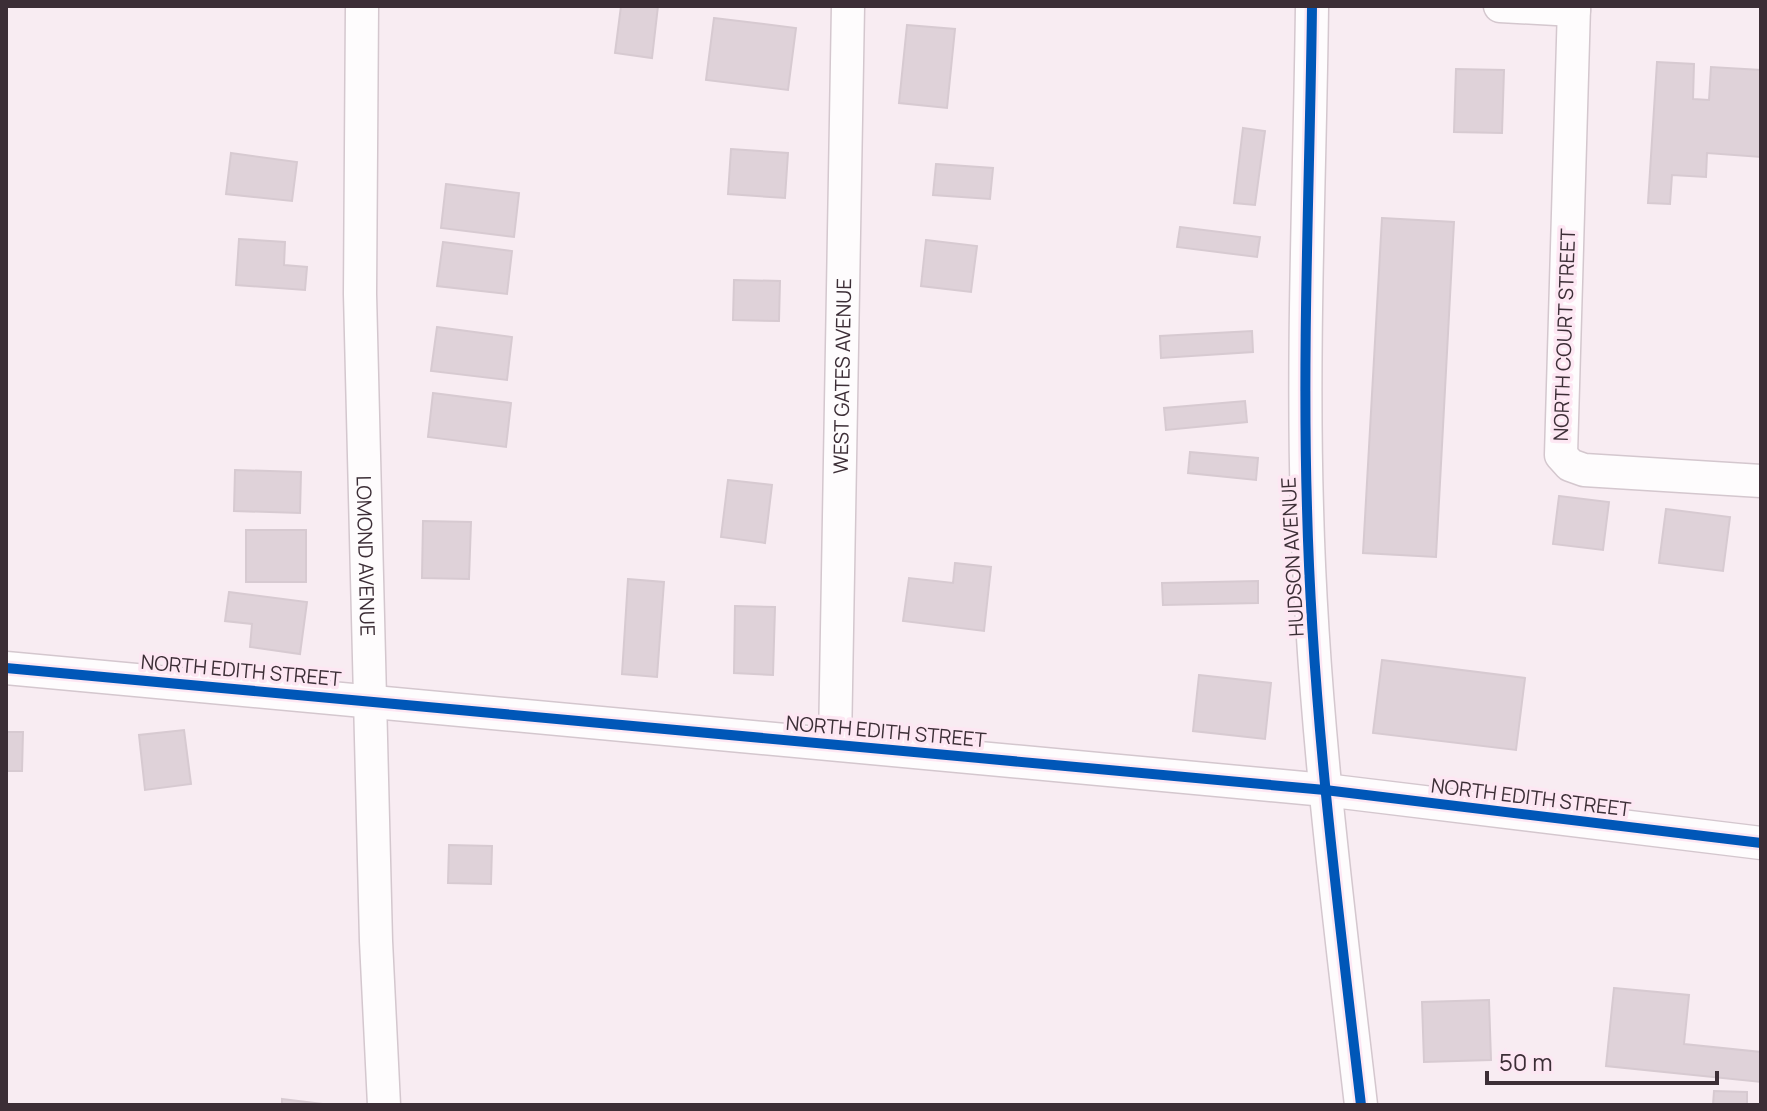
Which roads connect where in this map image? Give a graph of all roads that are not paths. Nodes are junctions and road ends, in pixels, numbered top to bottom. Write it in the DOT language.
graph roads {
  1 [pos="362,6"];
  2 [pos="848,6"];
  3 [pos="1312,6"];
  4 [pos="1500,6"];
  5 [pos="1574,8"];
  6 [pos="1761,481"];
  7 [pos="6,668"];
  8 [pos="371,700"];
  9 [pos="835,744"];
  10 [pos="1325,790"];
  11 [pos="1761,843"];
  12 [pos="384,1105"];
  13 [pos="1361,1105"];
  1 -- 8 [label="street, LOMOND AVENUE"];
  2 -- 9 [label="street, WEST GATES AVENUE"];
  3 -- 10 [label="street, HUDSON AVENUE"];
  4 -- 5 [label="street, NORTH COURT STREET"];
  5 -- 6 [label="street, NORTH COURT STREET"];
  7 -- 8 [label="street, NORTH EDITH STREET"];
  8 -- 9 [label="street, NORTH EDITH STREET"];
  8 -- 12 [label="street, LOMOND AVENUE"];
  9 -- 10 [label="street, NORTH EDITH STREET"];
  10 -- 11 [label="street, NORTH EDITH STREET"];
  10 -- 13 [label="street, HUDSON AVENUE"];
}
